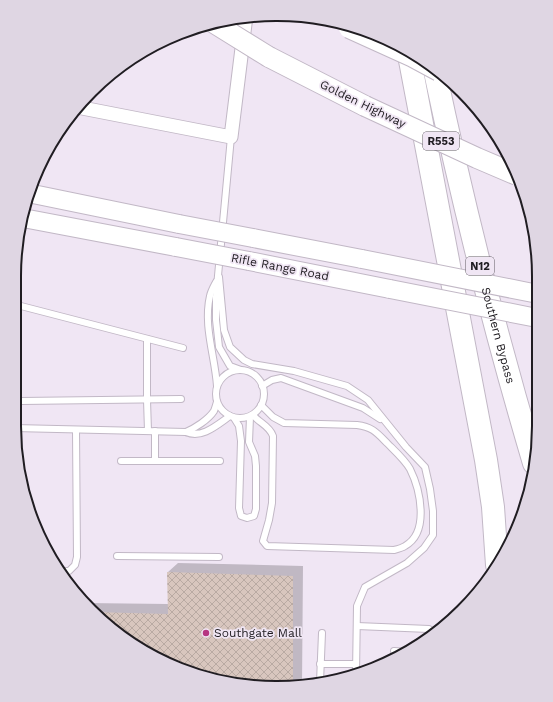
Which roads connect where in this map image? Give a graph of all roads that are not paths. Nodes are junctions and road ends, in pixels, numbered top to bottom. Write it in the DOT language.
graph roads {
  1 [pos="245,23"];
  2 [pos="221,27"];
  3 [pos="415,62"];
  4 [pos="436,77"];
  5 [pos="84,108"];
  6 [pos="231,136"];
  7 [pos="510,172"];
  8 [pos="35,194"];
  9 [pos="28,219"];
  10 [pos="219,277"];
  11 [pos="532,293"];
  12 [pos="21,306"];
  13 [pos="532,317"];
  14 [pos="147,339"];
  15 [pos="182,348"];
  16 [pos="252,364"];
  17 [pos="241,370"];
  18 [pos="255,376"];
  19 [pos="262,386"];
  20 [pos="217,387"];
  21 [pos="181,399"];
  22 [pos="147,400"];
  23 [pos="21,401"];
  24 [pos="217,402"];
  25 [pos="261,405"];
  26 [pos="251,416"];
  27 [pos="232,417"];
  28 [pos="385,422"];
  29 [pos="21,428"];
  30 [pos="76,430"];
  31 [pos="151,431"];
  32 [pos="186,432"];
  33 [pos="531,450"];
  34 [pos="220,460"];
  35 [pos="121,461"];
  36 [pos="155,461"];
  37 [pos="117,556"];
  38 [pos="496,556"];
  39 [pos="219,557"];
  40 [pos="67,571"];
  41 [pos="357,626"];
  42 [pos="430,630"];
  43 [pos="322,633"];
  44 [pos="320,664"];
  45 [pos="356,664"];
  46 [pos="356,668"];
  47 [pos="320,677"];
  1 -- 6 [label="street"];
  2 -- 7 [label="main road, Golden Highway / R553, bridge"];
  3 -- 38 [label="highway"];
  4 -- 33 [label="highway, Southern Bypass / N12"];
  5 -- 6 [label="street"];
  6 -- 10 [label="lane"];
  8 -- 11 [label="main road, Rifle Range Road, bridge"];
  9 -- 13 [label="main road, Rifle Range Road, bridge"];
  10 -- 16 [label="lane"];
  10 -- 17 [label="lane"];
  10 -- 20 [label="lane"];
  12 -- 14 [label="lane"];
  14 -- 15 [label="lane"];
  14 -- 22 [label="lane"];
  16 -- 18 [label="lane"];
  16 -- 28 [label="lane"];
  17 -- 18 [label="lane"];
  17 -- 20 [label="lane"];
  18 -- 19 [label="lane"];
  19 -- 25 [label="lane"];
  19 -- 28 [label="lane"];
  20 -- 24 [label="lane"];
  21 -- 22 [label="lane"];
  22 -- 23 [label="lane"];
  22 -- 31 [label="lane"];
  24 -- 27 [label="lane"];
  24 -- 32 [label="lane"];
  25 -- 26 [label="lane"];
  25 -- 26 [label="lane"];
  26 -- 27 [label="lane"];
  26 -- 27 [label="lane"];
  27 -- 32 [label="lane"];
  28 -- 41 [label="lane"];
  29 -- 30 [label="lane"];
  30 -- 31 [label="lane"];
  30 -- 40 [label="lane"];
  31 -- 32 [label="lane"];
  31 -- 36 [label="lane"];
  34 -- 36 [label="lane"];
  35 -- 36 [label="lane"];
  37 -- 39 [label="lane"];
  41 -- 42 [label="lane"];
  41 -- 45 [label="lane"];
  43 -- 44 [label="lane"];
  44 -- 45 [label="lane"];
  44 -- 47 [label="lane"];
  45 -- 46 [label="lane"];
}
